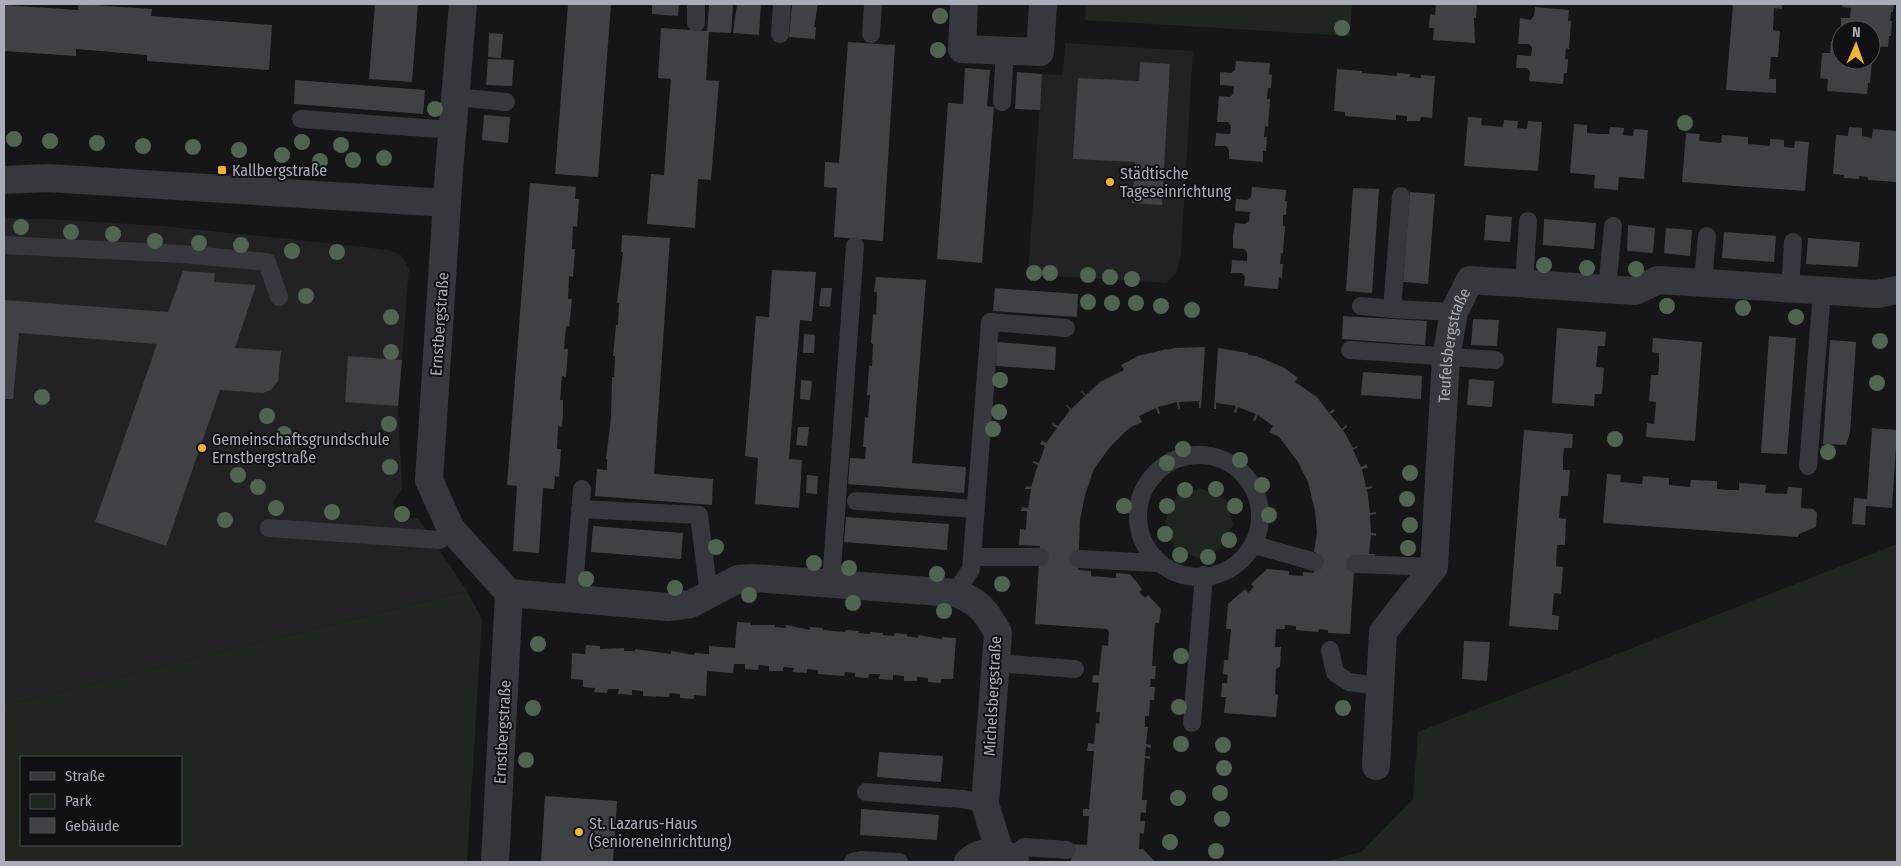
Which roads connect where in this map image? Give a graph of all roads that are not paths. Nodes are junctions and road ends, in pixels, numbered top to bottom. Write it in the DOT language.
graph roads {
  1 [pos="463,4"];
  2 [pos="696,4"];
  3 [pos="782,4"];
  4 [pos="873,4"];
  5 [pos="964,4"];
  6 [pos="1043,4"];
  7 [pos="696,23"];
  8 [pos="780,34"];
  9 [pos="871,34"];
  10 [pos="1005,51"];
  11 [pos="455,97"];
  12 [pos="506,102"];
  13 [pos="1002,102"];
  14 [pos="301,118"];
  15 [pos="453,130"];
  16 [pos="4,180"];
  17 [pos="1402,196"];
  18 [pos="447,203"];
  19 [pos="1528,221"];
  20 [pos="1612,226"];
  21 [pos="1707,236"];
  22 [pos="1793,242"];
  23 [pos="4,245"];
  24 [pos="855,246"];
  25 [pos="1703,283"];
  26 [pos="1524,284"];
  27 [pos="1607,289"];
  28 [pos="1790,289"];
  29 [pos="1897,290"];
  30 [pos="1822,291"];
  31 [pos="279,297"];
  32 [pos="1361,306"];
  33 [pos="1392,308"];
  34 [pos="1454,312"];
  35 [pos="1066,328"];
  36 [pos="1350,350"];
  37 [pos="1446,358"];
  38 [pos="1495,360"];
  39 [pos="1808,466"];
  40 [pos="582,489"];
  41 [pos="856,500"];
  42 [pos="580,509"];
  43 [pos="976,509"];
  44 [pos="268,528"];
  45 [pos="451,529"];
  46 [pos="1255,545"];
  47 [pos="972,557"];
  48 [pos="1040,557"];
  49 [pos="1078,559"];
  50 [pos="1315,562"];
  51 [pos="1158,563"];
  52 [pos="1355,564"];
  53 [pos="1434,567"];
  54 [pos="1204,575"];
  55 [pos="831,583"];
  56 [pos="955,593"];
  57 [pos="509,594"];
  58 [pos="709,595"];
  59 [pos="573,600"];
  60 [pos="1330,650"];
  61 [pos="996,663"];
  62 [pos="1075,669"];
  63 [pos="1380,686"];
  64 [pos="1192,723"];
  65 [pos="1376,766"];
  66 [pos="866,792"];
  67 [pos="985,804"];
  68 [pos="1067,850"];
  69 [pos="1010,858"];
  70 [pos="495,862"];
  71 [pos="852,862"];
  72 [pos="899,862"];
  73 [pos="968,862"];
  1 -- 11 [label="street"];
  2 -- 7 [label="lane"];
  3 -- 8 [label="lane"];
  4 -- 9 [label="lane"];
  5 -- 10 [label="street"];
  6 -- 10 [label="street"];
  10 -- 13 [label="lane"];
  11 -- 12 [label="lane"];
  11 -- 15 [label="street"];
  14 -- 15 [label="lane"];
  15 -- 18 [label="street"];
  16 -- 18 [label="street"];
  17 -- 33 [label="lane"];
  18 -- 45 [label="street, Ernstbergstraße"];
  19 -- 26 [label="lane"];
  20 -- 27 [label="lane"];
  21 -- 25 [label="lane"];
  22 -- 28 [label="lane"];
  23 -- 31 [label="lane"];
  24 -- 55 [label="lane"];
  25 -- 27 [label="street, Teufelsbergstraße"];
  25 -- 28 [label="street, Teufelsbergstraße"];
  26 -- 27 [label="street, Teufelsbergstraße"];
  26 -- 34 [label="street, Teufelsbergstraße"];
  28 -- 30 [label="street, Teufelsbergstraße"];
  29 -- 30 [label="street, Teufelsbergstraße"];
  30 -- 39 [label="lane"];
  32 -- 33 [label="lane"];
  33 -- 34 [label="lane"];
  34 -- 37 [label="street, Teufelsbergstraße"];
  35 -- 43 [label="lane"];
  36 -- 37 [label="lane"];
  37 -- 38 [label="lane"];
  37 -- 53 [label="street, Teufelsbergstraße"];
  40 -- 42 [label="lane"];
  41 -- 43 [label="lane"];
  42 -- 58 [label="lane"];
  42 -- 59 [label="lane"];
  43 -- 47 [label="lane"];
  44 -- 45 [label="lane"];
  45 -- 57 [label="street, Ernstbergstraße"];
  46 -- 50 [label="lane"];
  46 -- 51 [label="lane"];
  46 -- 54 [label="lane"];
  47 -- 48 [label="lane"];
  47 -- 56 [label="lane"];
  49 -- 51 [label="lane"];
  51 -- 54 [label="lane"];
  52 -- 53 [label="lane"];
  53 -- 63 [label="street"];
  54 -- 64 [label="lane"];
  55 -- 56 [label="street, Michelsbergstraße"];
  55 -- 58 [label="street, Michelsbergstraße"];
  56 -- 61 [label="street, Michelsbergstraße"];
  57 -- 59 [label="street, Michelsbergstraße"];
  57 -- 70 [label="street, Ernstbergstraße"];
  58 -- 59 [label="street, Michelsbergstraße"];
  60 -- 63 [label="lane"];
  61 -- 62 [label="lane"];
  61 -- 67 [label="street, Michelsbergstraße"];
  63 -- 65 [label="street"];
  66 -- 67 [label="lane"];
  67 -- 69 [label="street, Michelsbergstraße"];
  68 -- 69 [label="lane"];
  69 -- 73 [label="street"];
  71 -- 72 [label="lane"];
}
